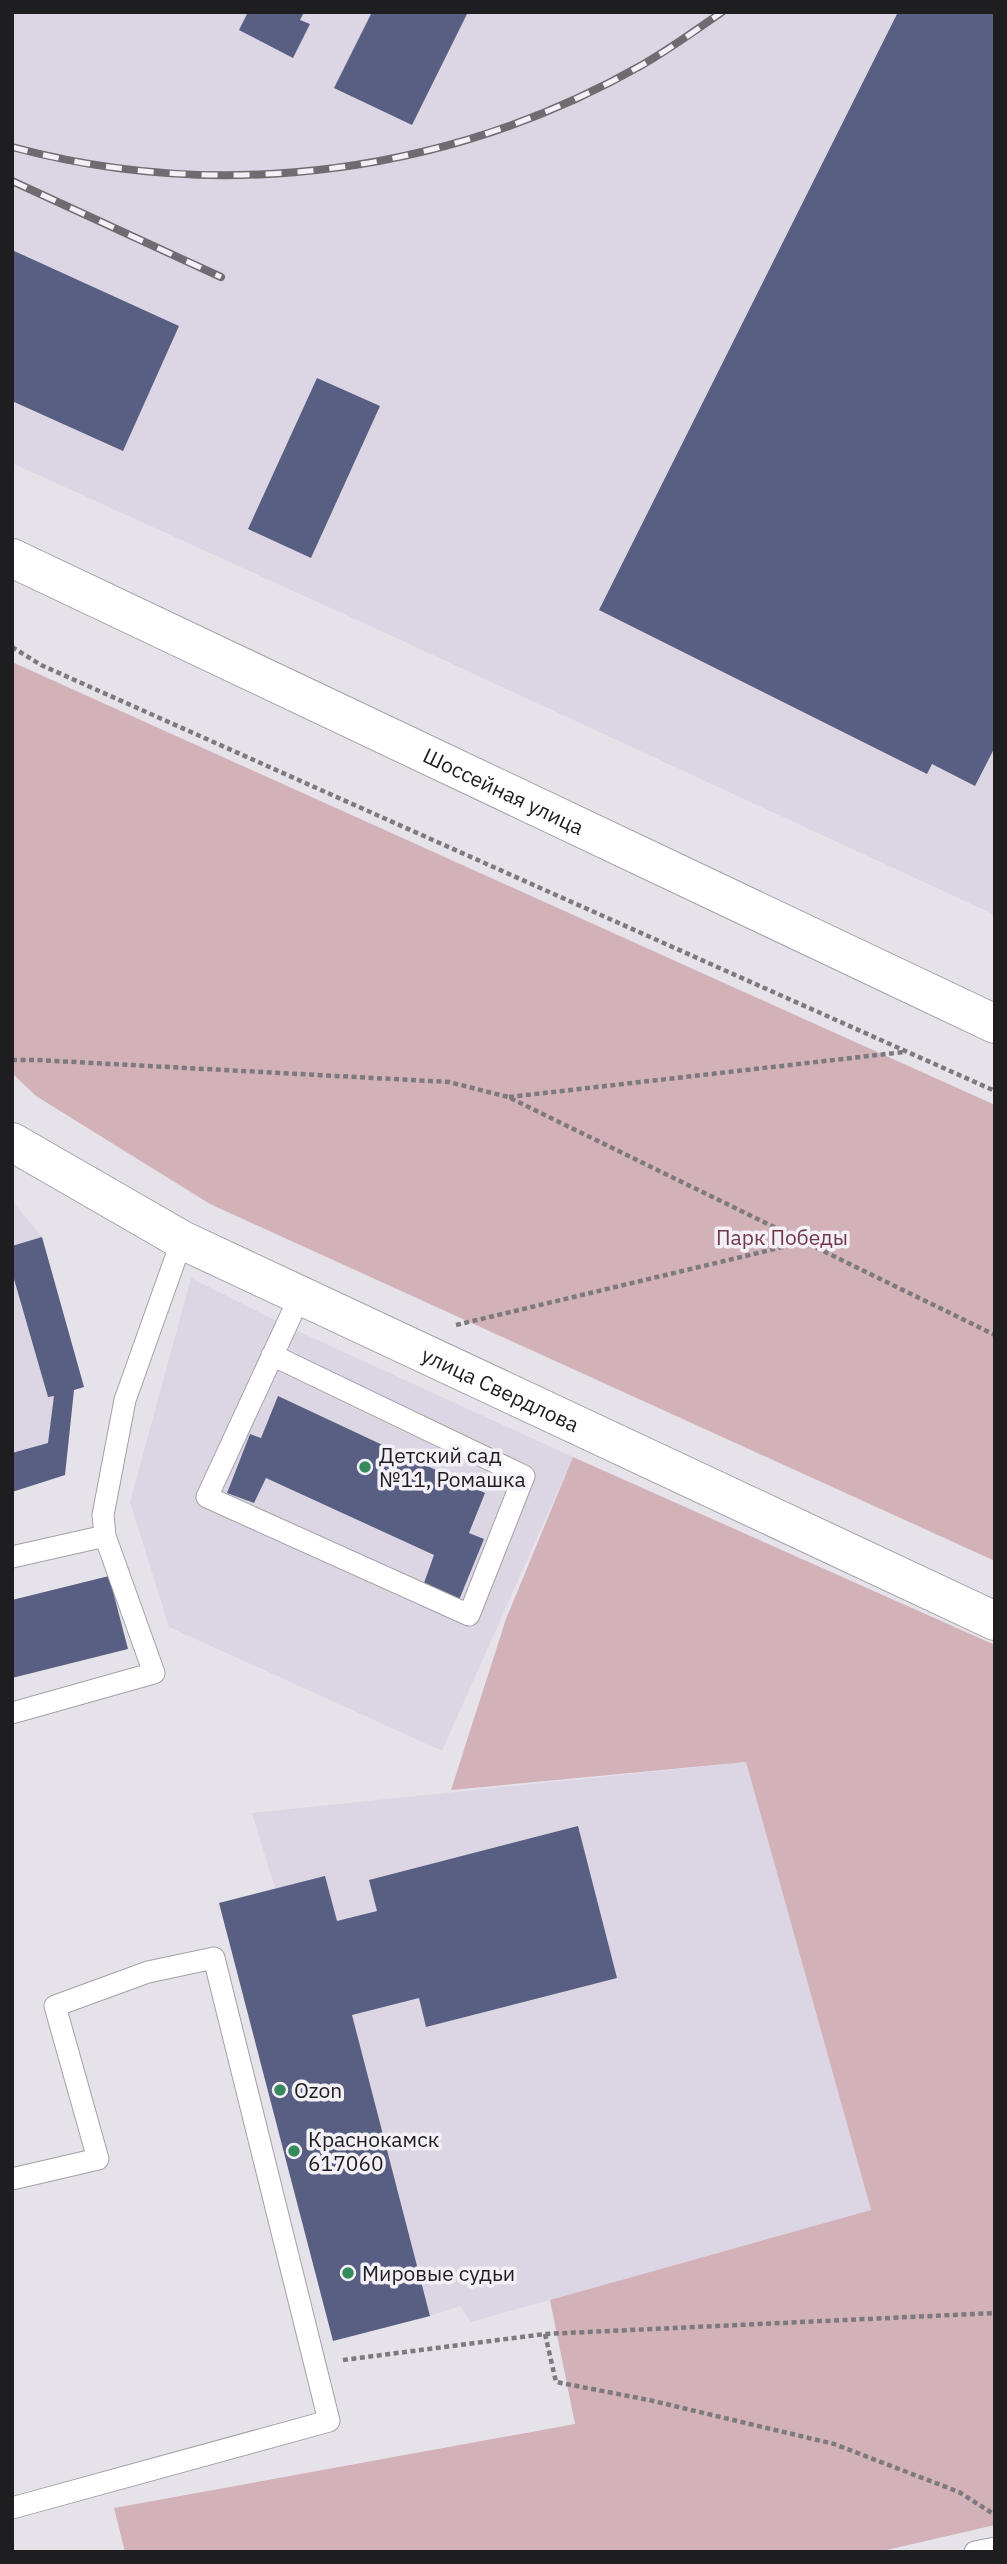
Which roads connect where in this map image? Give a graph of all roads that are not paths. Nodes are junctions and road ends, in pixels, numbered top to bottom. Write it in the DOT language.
graph roads {
  1 [pos="12,558"];
  2 [pos="995,1024"];
  3 [pos="12,1142"];
  4 [pos="182,1240"];
  5 [pos="300,1296"];
  6 [pos="272,1355"];
  7 [pos="105,1536"];
  8 [pos="12,1557"];
  9 [pos="995,1621"];
  10 [pos="12,1713"];
  11 [pos="12,2179"];
  12 [pos="12,2508"];
  13 [pos="995,2548"];
  14 [pos="975,2552"];
  1 -- 2 [label="street, Шоссейная улица"];
  3 -- 4 [label="street, улица Свердлова"];
  4 -- 5 [label="street, улица Свердлова"];
  4 -- 7 [label="lane"];
  5 -- 6 [label="lane"];
  5 -- 9 [label="street, улица Свердлова"];
  6 -- 6 [label="lane"];
  7 -- 8 [label="lane"];
  7 -- 10 [label="lane"];
  11 -- 12 [label="lane"];
  13 -- 14 [label="lane"];
}
